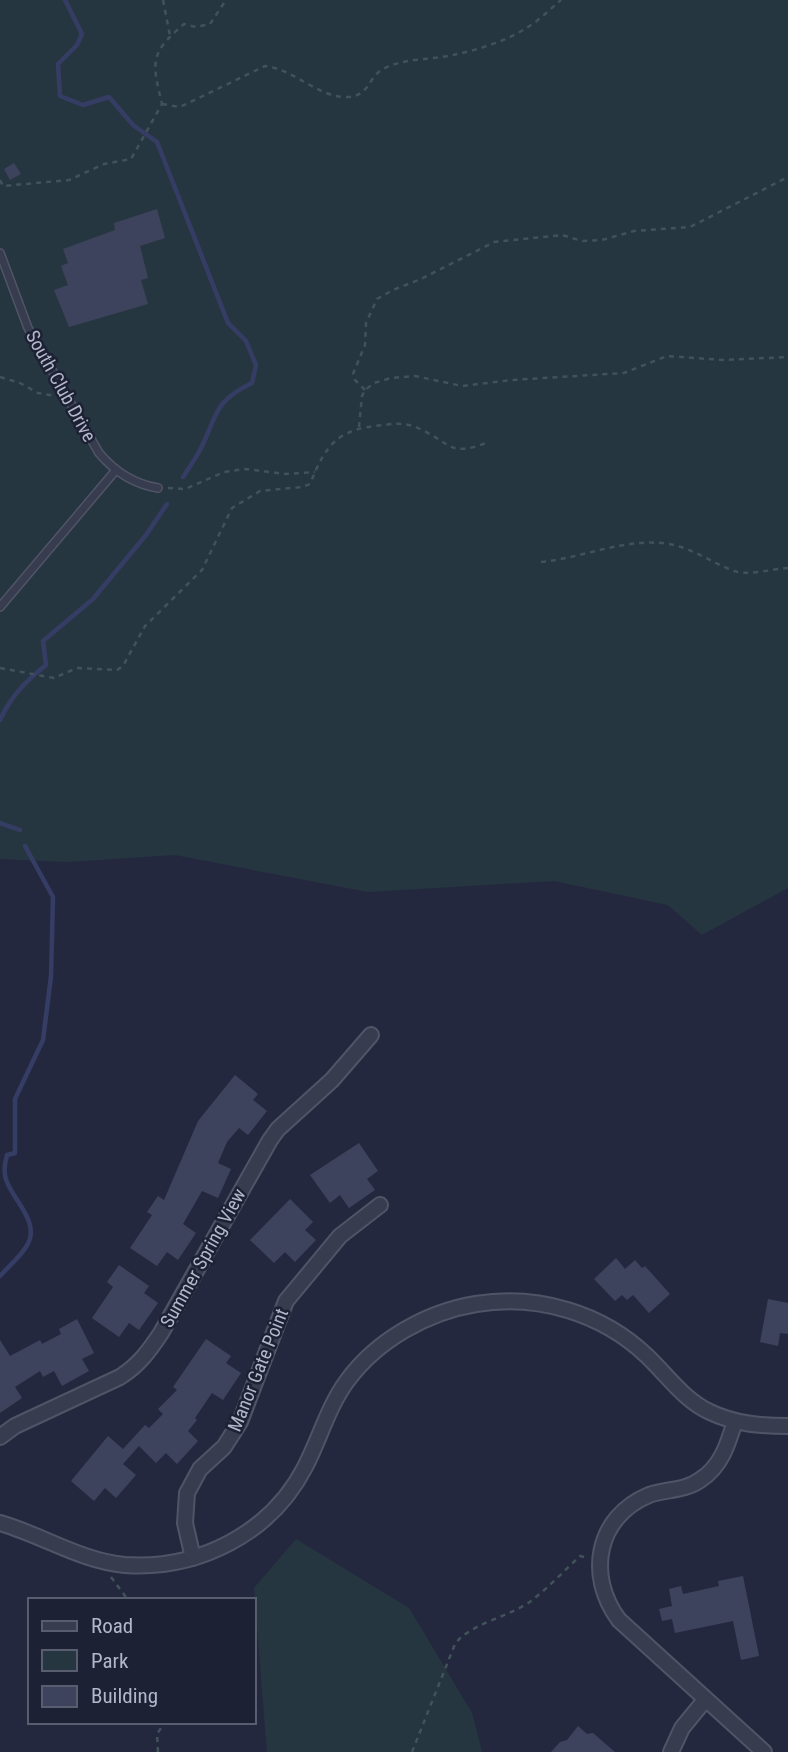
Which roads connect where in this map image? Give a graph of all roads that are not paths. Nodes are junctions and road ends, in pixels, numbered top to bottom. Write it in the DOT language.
graph roads {
  1 [pos="0,253"];
  2 [pos="116,470"];
  3 [pos="158,488"];
  4 [pos="0,607"];
  5 [pos="371,1035"];
  6 [pos="380,1205"];
  7 [pos="735,1421"];
  8 [pos="788,1426"];
  9 [pos="0,1437"];
  10 [pos="0,1523"];
  11 [pos="193,1558"];
  12 [pos="705,1700"];
  13 [pos="671,1752"];
  14 [pos="764,1752"];
  1 -- 2 [label="lane, South Club Drive"];
  2 -- 3 [label="lane, South Club Drive"];
  2 -- 4 [label="lane"];
  5 -- 9 [label="street, Summer Spring View"];
  6 -- 11 [label="street, Manor Gate Point"];
  7 -- 8 [label="street"];
  7 -- 11 [label="street"];
  7 -- 12 [label="street"];
  10 -- 11 [label="street"];
  12 -- 13 [label="street"];
  12 -- 14 [label="street"];
}
